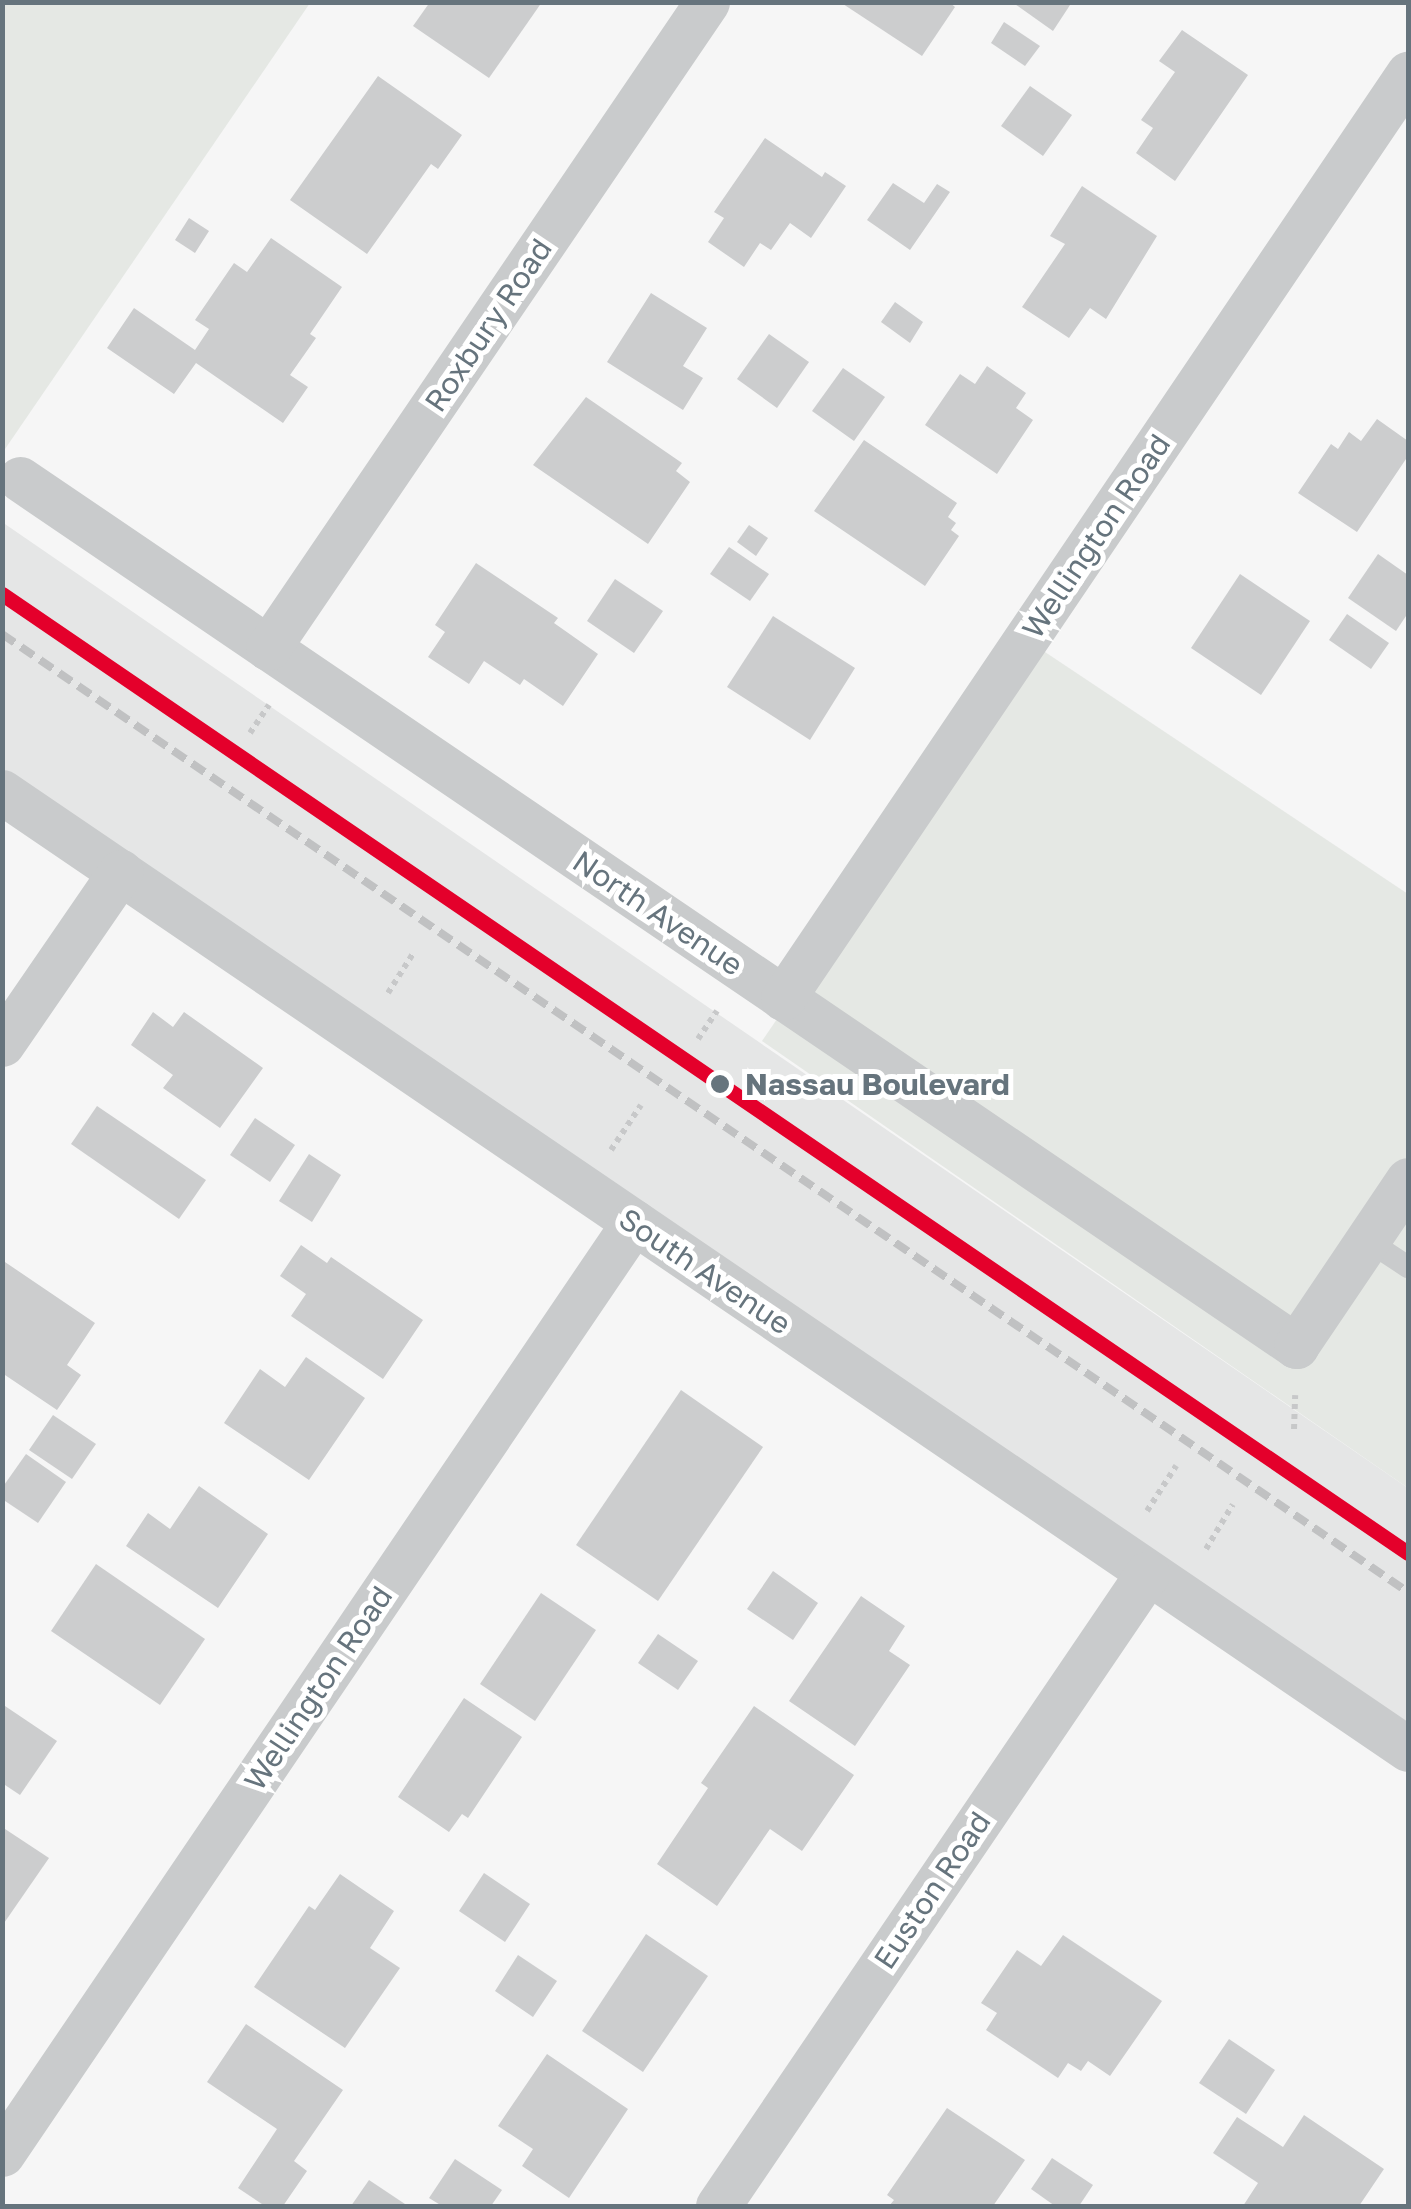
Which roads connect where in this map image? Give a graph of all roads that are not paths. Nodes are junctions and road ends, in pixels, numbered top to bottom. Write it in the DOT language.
graph roads {
  1 [pos="706,2"];
  2 [pos="1408,74"];
  3 [pos="20,479"];
  4 [pos="268,648"];
  5 [pos="2,792"];
  6 [pos="120,872"];
  7 [pos="783,998"];
  8 [pos="2,1044"];
  9 [pos="1408,1180"];
  10 [pos="634,1222"];
  11 [pos="1367,1240"];
  12 [pos="1408,1268"];
  13 [pos="1146,1574"];
  14 [pos="1408,1748"];
  15 [pos="2,2154"];
  16 [pos="718,2206"];
  1 -- 4 [label="street, Roxbury Road"];
  2 -- 7 [label="street, Wellington Road"];
  3 -- 4 [label="street, North Avenue"];
  4 -- 7 [label="street, North Avenue"];
  5 -- 6 [label="street, South Avenue"];
  6 -- 8 [label="street"];
  6 -- 10 [label="street, South Avenue"];
  7 -- 11 [label="street, North Avenue"];
  9 -- 11 [label="street"];
  10 -- 13 [label="street, South Avenue"];
  10 -- 15 [label="street, Wellington Road"];
  11 -- 12 [label="lane"];
  13 -- 14 [label="street, South Avenue"];
  13 -- 16 [label="street, Euston Road"];
}
